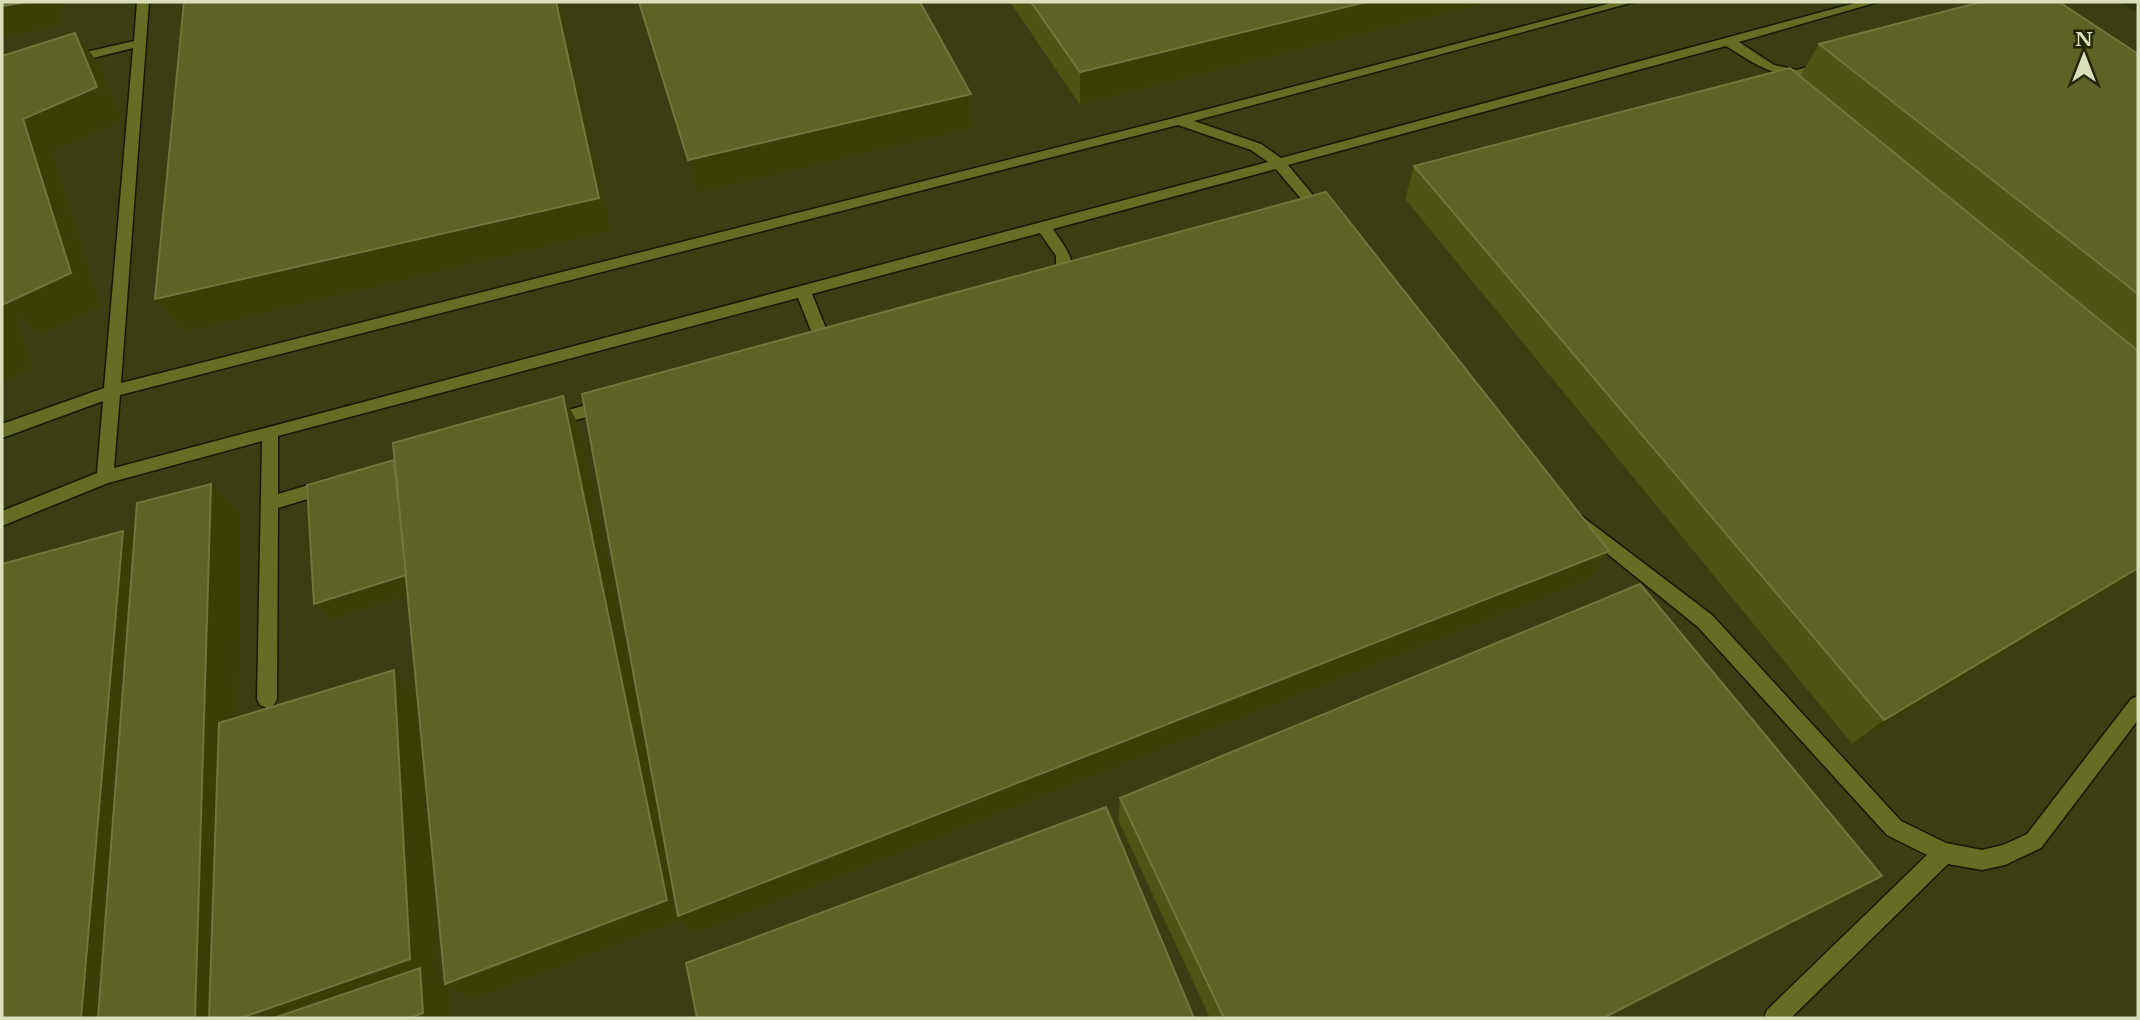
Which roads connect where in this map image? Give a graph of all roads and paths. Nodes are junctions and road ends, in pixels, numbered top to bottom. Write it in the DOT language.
graph roads {
  1 [pos="144,2"];
  2 [pos="1628,2"];
  3 [pos="1872,2"];
  4 [pos="1728,41"];
  5 [pos="140,43"];
  6 [pos="1836,62"];
  7 [pos="57,63"];
  8 [pos="1179,121"];
  9 [pos="1278,162"];
  10 [pos="1331,226"];
  11 [pos="1044,227"];
  12 [pos="1035,282"];
  13 [pos="803,290"];
  14 [pos="824,343"];
  15 [pos="113,391"];
  16 [pos="625,400"];
  17 [pos="533,427"];
  18 [pos="2,431"];
  19 [pos="270,432"];
  20 [pos="105,477"];
  21 [pos="347,481"];
  22 [pos="268,504"];
  23 [pos="1563,505"];
  24 [pos="2,519"];
  25 [pos="267,699"];
  26 [pos="2138,705"];
  27 [pos="1944,853"];
  28 [pos="1774,1018"];
  1 -- 5 [label="lane"];
  2 -- 8 [label="lane"];
  3 -- 4 [label="lane"];
  4 -- 6 [label="lane"];
  4 -- 9 [label="lane"];
  5 -- 7 [label="lane"];
  5 -- 15 [label="lane"];
  8 -- 9 [label="lane"];
  8 -- 15 [label="lane"];
  9 -- 10 [label="lane"];
  9 -- 11 [label="lane"];
  11 -- 12 [label="lane"];
  11 -- 13 [label="lane"];
  13 -- 14 [label="lane"];
  13 -- 19 [label="lane"];
  15 -- 18 [label="lane"];
  15 -- 20 [label="lane"];
  16 -- 17 [label="lane"];
  19 -- 20 [label="lane"];
  19 -- 22 [label="lane"];
  20 -- 24 [label="lane"];
  21 -- 22 [label="lane"];
  22 -- 25 [label="lane"];
  23 -- 27 [label="lane"];
  26 -- 27 [label="lane"];
  27 -- 28 [label="lane"];
}
